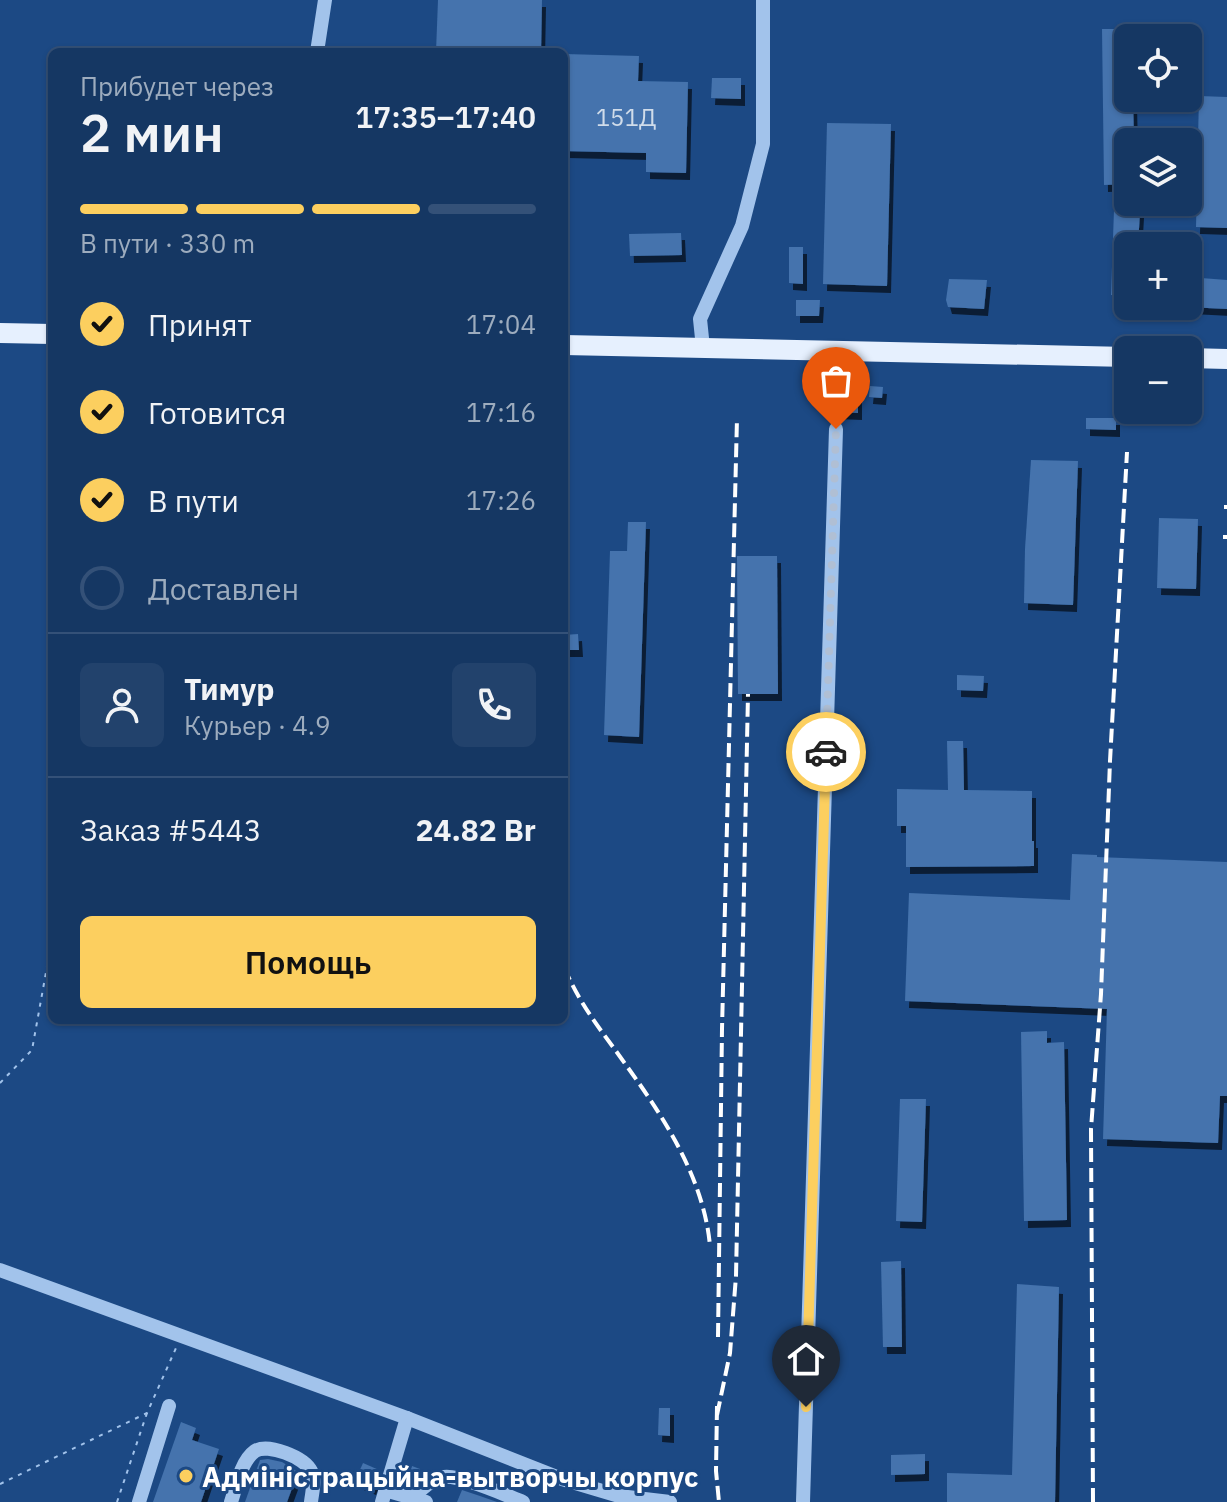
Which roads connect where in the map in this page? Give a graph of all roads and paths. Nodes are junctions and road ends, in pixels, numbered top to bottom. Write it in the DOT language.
graph roads {
  1 [pos="325,0"];
  2 [pos="763,0"];
  3 [pos="318,48"];
  4 [pos="0,333"];
  5 [pos="48,334"];
  6 [pos="568,345"];
  7 [pos="703,348"];
  8 [pos="1114,357"];
  9 [pos="1202,358"];
  10 [pos="1227,359"];
  11 [pos="836,429"];
  12 [pos="48,961"];
  13 [pos="0,1083"];
  14 [pos="0,1270"];
  15 [pos="181,1336"];
  16 [pos="169,1406"];
  17 [pos="147,1413"];
  18 [pos="407,1418"];
  19 [pos="0,1484"];
  20 [pos="384,1496"];
  21 [pos="420,1500"];
  22 [pos="117,1502"];
  23 [pos="139,1502"];
  24 [pos="231,1502"];
  25 [pos="311,1502"];
  26 [pos="523,1502"];
  27 [pos="670,1502"];
  28 [pos="803,1502"];
  1 -- 3 [label="lane"];
  2 -- 7 [label="lane"];
  4 -- 5 [label="main road"];
  6 -- 7 [label="main road"];
  7 -- 8 [label="main road"];
  9 -- 10 [label="main road"];
  11 -- 28 [label="lane"];
  12 -- 13 [label="path"];
  14 -- 15 [label="lane"];
  15 -- 17 [label="path"];
  15 -- 18 [label="lane"];
  16 -- 23 [label="lane"];
  17 -- 19 [label="path"];
  17 -- 22 [label="path"];
  18 -- 20 [label="lane"];
  18 -- 27 [label="lane"];
  20 -- 21 [label="lane"];
  21 -- 26 [label="lane"];
  24 -- 25 [label="lane"];
}
